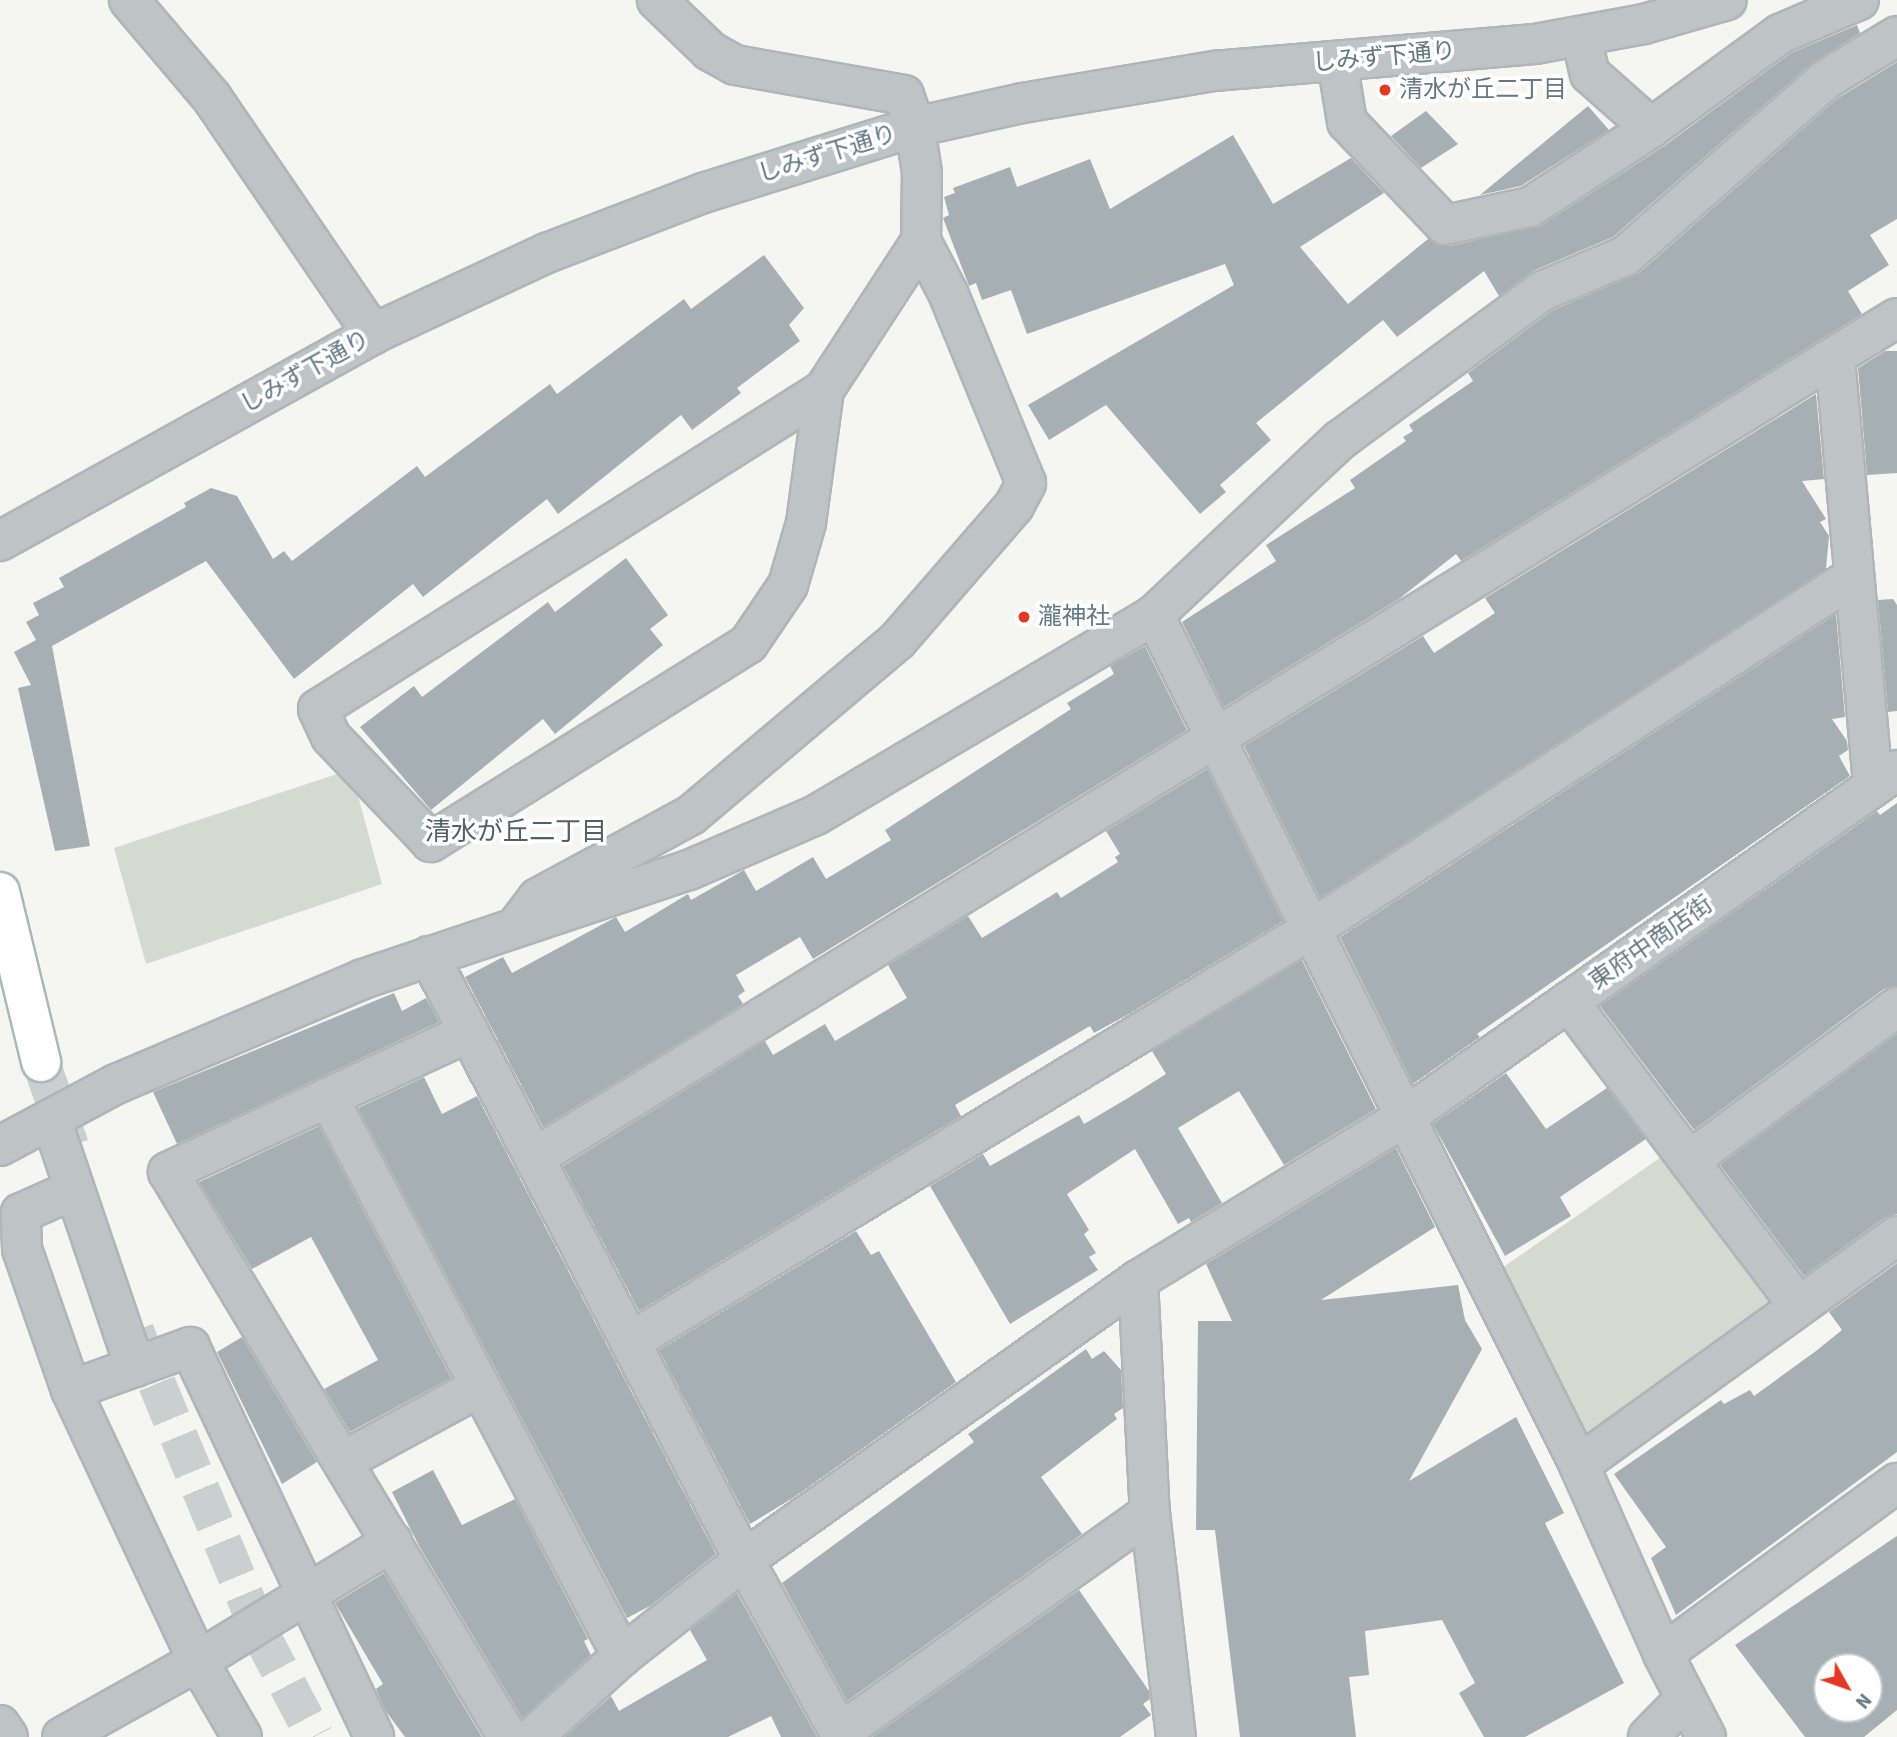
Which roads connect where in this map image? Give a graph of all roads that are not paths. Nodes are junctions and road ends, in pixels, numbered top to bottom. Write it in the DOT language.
graph roads {
  1 [pos="129,0"];
  2 [pos="657,0"];
  3 [pos="1727,0"];
  4 [pos="1859,0"];
  5 [pos="1581,36"];
  6 [pos="1897,36"];
  7 [pos="1337,61"];
  8 [pos="915,127"];
  9 [pos="1651,128"];
  10 [pos="921,241"];
  11 [pos="1897,318"];
  12 [pos="373,334"];
  13 [pos="1835,358"];
  14 [pos="824,390"];
  15 [pos="0,541"];
  16 [pos="1853,576"];
  17 [pos="1154,615"];
  18 [pos="1217,740"];
  19 [pos="1885,778"];
  20 [pos="0,892"];
  21 [pos="1312,929"];
  22 [pos="514,932"];
  23 [pos="429,956"];
  24 [pos="1569,1002"];
  25 [pos="1897,1007"];
  26 [pos="467,1033"];
  27 [pos="41,1062"];
  28 [pos="328,1097"];
  29 [pos="1405,1117"];
  30 [pos="51,1119"];
  31 [pos="0,1146"];
  32 [pos="534,1158"];
  33 [pos="1689,1161"];
  34 [pos="73,1190"];
  35 [pos="1897,1236"];
  36 [pos="1138,1280"];
  37 [pos="1800,1306"];
  38 [pos="630,1342"];
  39 [pos="135,1367"];
  40 [pos="480,1387"];
  41 [pos="71,1390"];
  42 [pos="343,1461"];
  43 [pos="1579,1465"];
  44 [pos="1897,1483"];
  45 [pos="1150,1513"];
  46 [pos="391,1542"];
  47 [pos="744,1560"];
  48 [pos="304,1595"];
  49 [pos="1663,1654"];
  50 [pos="622,1656"];
  51 [pos="198,1661"];
  52 [pos="1686,1698"];
  53 [pos="0,1725"];
  54 [pos="1169,1732"];
  55 [pos="841,1735"];
  56 [pos="8,1737"];
  57 [pos="62,1737"];
  58 [pos="242,1737"];
  59 [pos="374,1737"];
  60 [pos="508,1737"];
  61 [pos="533,1737"];
  62 [pos="1648,1737"];
  63 [pos="1706,1737"];
  1 -- 12 [label="street"];
  2 -- 8 [label="street"];
  3 -- 5 [label="street, しみず下通り"];
  4 -- 9 [label="street"];
  5 -- 7 [label="street, しみず下通り"];
  5 -- 9 [label="street"];
  6 -- 17 [label="street"];
  7 -- 8 [label="street, しみず下通り"];
  7 -- 9 [label="street"];
  8 -- 10 [label="street"];
  8 -- 12 [label="street, しみず下通り"];
  10 -- 14 [label="street"];
  10 -- 22 [label="street"];
  11 -- 13 [label="street"];
  12 -- 15 [label="street, しみず下通り"];
  13 -- 16 [label="street"];
  13 -- 18 [label="street"];
  14 -- 14 [label="street"];
  16 -- 19 [label="street"];
  16 -- 21 [label="street"];
  17 -- 18 [label="street"];
  17 -- 22 [label="street"];
  18 -- 21 [label="street"];
  18 -- 32 [label="street"];
  19 -- 24 [label="street, 東府中商店街"];
  20 -- 27 [label="main road"];
  21 -- 29 [label="street"];
  21 -- 38 [label="street"];
  22 -- 23 [label="street"];
  23 -- 26 [label="street"];
  23 -- 30 [label="street"];
  24 -- 29 [label="street, 東府中商店街"];
  24 -- 33 [label="street"];
  25 -- 33 [label="street"];
  26 -- 28 [label="street"];
  26 -- 32 [label="street"];
  28 -- 40 [label="street"];
  28 -- 42 [label="street"];
  29 -- 36 [label="street, 東府中商店街"];
  29 -- 43 [label="street"];
  30 -- 31 [label="street"];
  30 -- 34 [label="street"];
  32 -- 38 [label="street"];
  33 -- 37 [label="street"];
  34 -- 39 [label="street"];
  34 -- 41 [label="street"];
  35 -- 37 [label="street"];
  36 -- 45 [label="street"];
  36 -- 47 [label="street, 東府中商店街"];
  37 -- 43 [label="street"];
  38 -- 47 [label="street"];
  39 -- 41 [label="street"];
  39 -- 48 [label="street"];
  40 -- 42 [label="street"];
  40 -- 50 [label="street"];
  41 -- 51 [label="street"];
  42 -- 46 [label="street"];
  43 -- 49 [label="street"];
  44 -- 49 [label="street"];
  45 -- 54 [label="street"];
  45 -- 55 [label="street"];
  46 -- 48 [label="street"];
  46 -- 60 [label="street"];
  47 -- 50 [label="street, 東府中商店街"];
  47 -- 55 [label="street"];
  48 -- 51 [label="street"];
  48 -- 59 [label="street"];
  49 -- 52 [label="street"];
  50 -- 61 [label="street, 東府中商店街"];
  51 -- 57 [label="street"];
  51 -- 58 [label="street"];
  52 -- 62 [label="street"];
  52 -- 63 [label="street"];
  53 -- 56 [label="street"];
}
